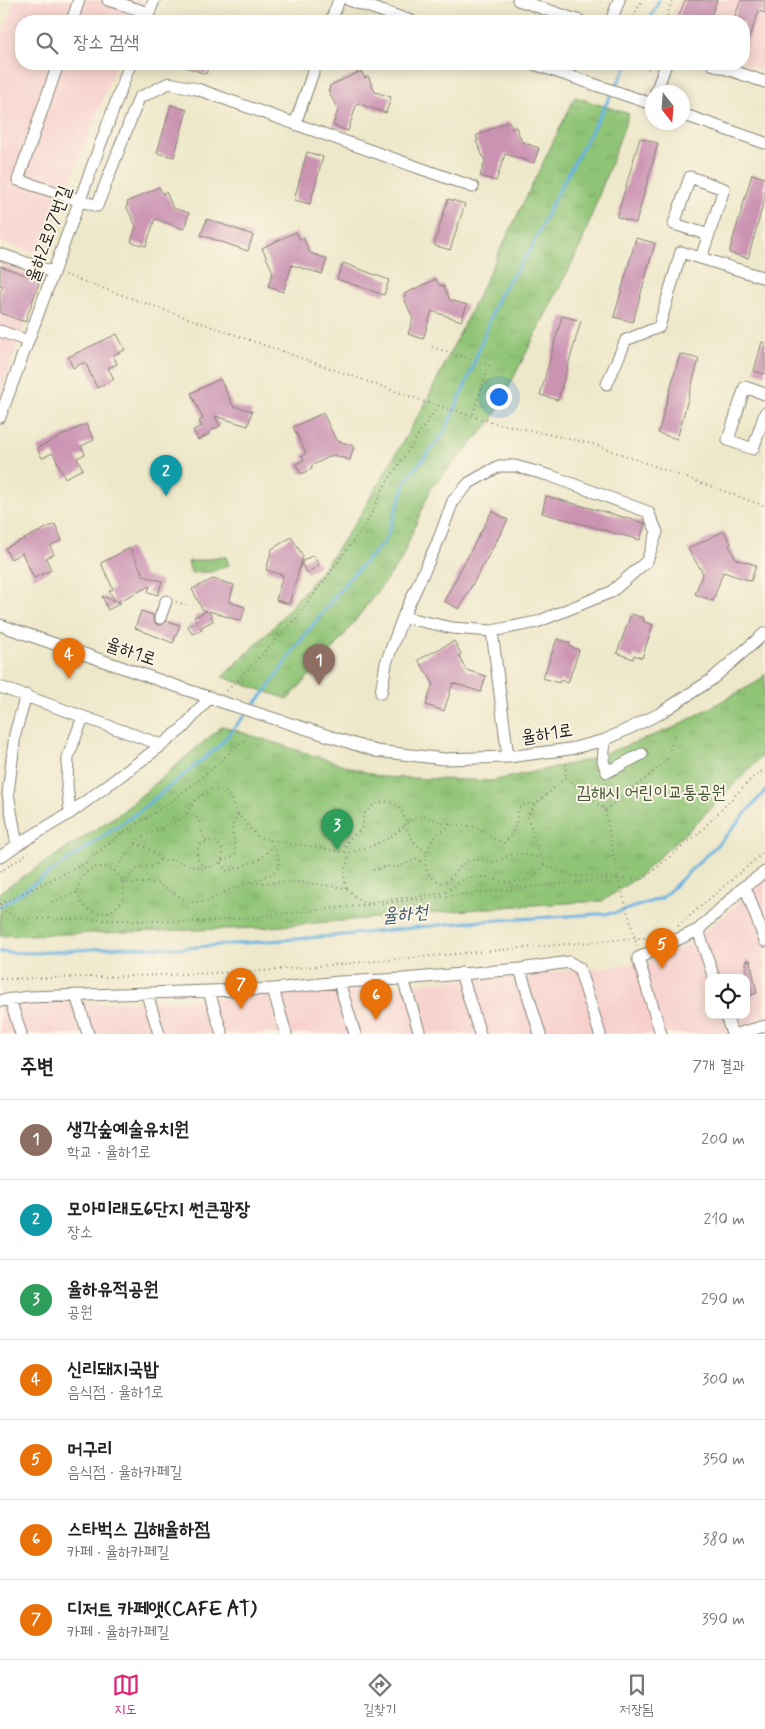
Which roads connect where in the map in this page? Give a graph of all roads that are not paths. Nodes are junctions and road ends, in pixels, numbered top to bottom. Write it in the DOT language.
graph roads {
  1 [pos="79,0"];
  2 [pos="108,0"];
  3 [pos="154,0"];
  4 [pos="339,0"];
  5 [pos="349,0"];
  6 [pos="518,0"];
  7 [pos="619,0"];
  8 [pos="551,5"];
  9 [pos="74,15"];
  10 [pos="142,15"];
  11 [pos="148,15"];
  12 [pos="333,15"];
  13 [pos="393,15"];
  14 [pos="569,15"];
  15 [pos="613,15"];
  16 [pos="56,70"];
  17 [pos="128,70"];
  18 [pos="314,70"];
  19 [pos="552,70"];
  20 [pos="664,70"];
  21 [pos="730,70"];
  22 [pos="765,82"];
  23 [pos="658,85"];
  24 [pos="645,102"];
  25 [pos="690,117"];
  26 [pos="295,124"];
  27 [pos="765,143"];
  28 [pos="472,187"];
  29 [pos="80,201"];
  30 [pos="708,235"];
  31 [pos="0,254"];
  32 [pos="701,258"];
  33 [pos="59,273"];
  34 [pos="765,278"];
  35 [pos="0,331"];
  36 [pos="28,341"];
  37 [pos="607,384"];
  38 [pos="765,394"];
  39 [pos="765,413"];
  40 [pos="0,417"];
  41 [pos="170,601"];
  42 [pos="403,616"];
  43 [pos="160,618"];
  44 [pos="0,626"];
  45 [pos="492,631"];
  46 [pos="765,634"];
  47 [pos="0,687"];
  48 [pos="381,692"];
  49 [pos="26,696"];
  50 [pos="217,700"];
  51 [pos="83,717"];
  52 [pos="605,740"];
  53 [pos="162,745"];
  54 [pos="642,754"];
  55 [pos="508,757"];
  56 [pos="70,813"];
  57 [pos="17,845"];
  58 [pos="0,857"];
  59 [pos="765,872"];
  60 [pos="745,886"];
  61 [pos="698,930"];
  62 [pos="765,940"];
  63 [pos="520,970"];
  64 [pos="461,973"];
  65 [pos="713,974"];
  66 [pos="403,979"];
  67 [pos="339,982"];
  68 [pos="273,989"];
  69 [pos="209,992"];
  70 [pos="147,994"];
  71 [pos="76,995"];
  72 [pos="5,1000"];
  73 [pos="727,1019"];
  74 [pos="765,1026"];
  75 [pos="21,1034"];
  76 [pos="88,1034"];
  77 [pos="159,1034"];
  78 [pos="222,1034"];
  79 [pos="286,1034"];
  80 [pos="354,1034"];
  81 [pos="420,1034"];
  82 [pos="480,1034"];
  83 [pos="540,1034"];
  84 [pos="600,1034"];
  85 [pos="661,1034"];
  86 [pos="732,1034"];
  87 [pos="736,1034"];
  1 -- 9 [label="street"];
  2 -- 10 [label="street"];
  3 -- 11 [label="street"];
  4 -- 12 [label="street"];
  5 -- 13 [label="street"];
  6 -- 8 [label="street"];
  7 -- 15 [label="street"];
  8 -- 14 [label="street"];
  16 -- 29 [label="street"];
  17 -- 29 [label="street, 율하2로97번길"];
  18 -- 26 [label="street"];
  19 -- 24 [label="street"];
  20 -- 23 [label="street"];
  21 -- 22 [label="street"];
  25 -- 27 [label="street"];
  26 -- 28 [label="street"];
  26 -- 29 [label="street"];
  29 -- 33 [label="street, 율하2로97번길"];
  30 -- 30 [label="street"];
  30 -- 32 [label="street"];
  31 -- 33 [label="street"];
  32 -- 34 [label="street"];
  32 -- 37 [label="street"];
  33 -- 36 [label="street, 율하2로97번길"];
  35 -- 36 [label="street"];
  36 -- 40 [label="street, 율하2로97번길"];
  38 -- 39 [label="street"];
  41 -- 43 [label="street"];
  42 -- 45 [label="street"];
  42 -- 45 [label="street"];
  42 -- 48 [label="street"];
  44 -- 50 [label="street, 율하1로"];
  45 -- 55 [label="street"];
  46 -- 52 [label="street, 율하1로"];
  47 -- 49 [label="street"];
  49 -- 51 [label="street"];
  49 -- 57 [label="street"];
  50 -- 53 [label="street"];
  50 -- 55 [label="street, 율하1로"];
  51 -- 53 [label="street"];
  51 -- 56 [label="street"];
  52 -- 54 [label="street"];
  52 -- 55 [label="street, 율하1로"];
  53 -- 56 [label="street"];
  56 -- 57 [label="street"];
  57 -- 58 [label="street"];
  59 -- 60 [label="street"];
  60 -- 61 [label="street"];
  60 -- 62 [label="street"];
  61 -- 65 [label="street"];
  61 -- 85 [label="street"];
  63 -- 64 [label="street"];
  63 -- 83 [label="street"];
  63 -- 84 [label="street"];
  64 -- 66 [label="street"];
  64 -- 82 [label="street"];
  66 -- 67 [label="street"];
  66 -- 81 [label="street"];
  67 -- 68 [label="street"];
  67 -- 80 [label="street"];
  68 -- 69 [label="street"];
  68 -- 79 [label="street"];
  69 -- 70 [label="street"];
  69 -- 78 [label="street"];
  70 -- 71 [label="street"];
  70 -- 77 [label="street"];
  71 -- 72 [label="street"];
  71 -- 76 [label="street"];
  72 -- 75 [label="street"];
  73 -- 86 [label="street"];
  74 -- 87 [label="street"];
}
